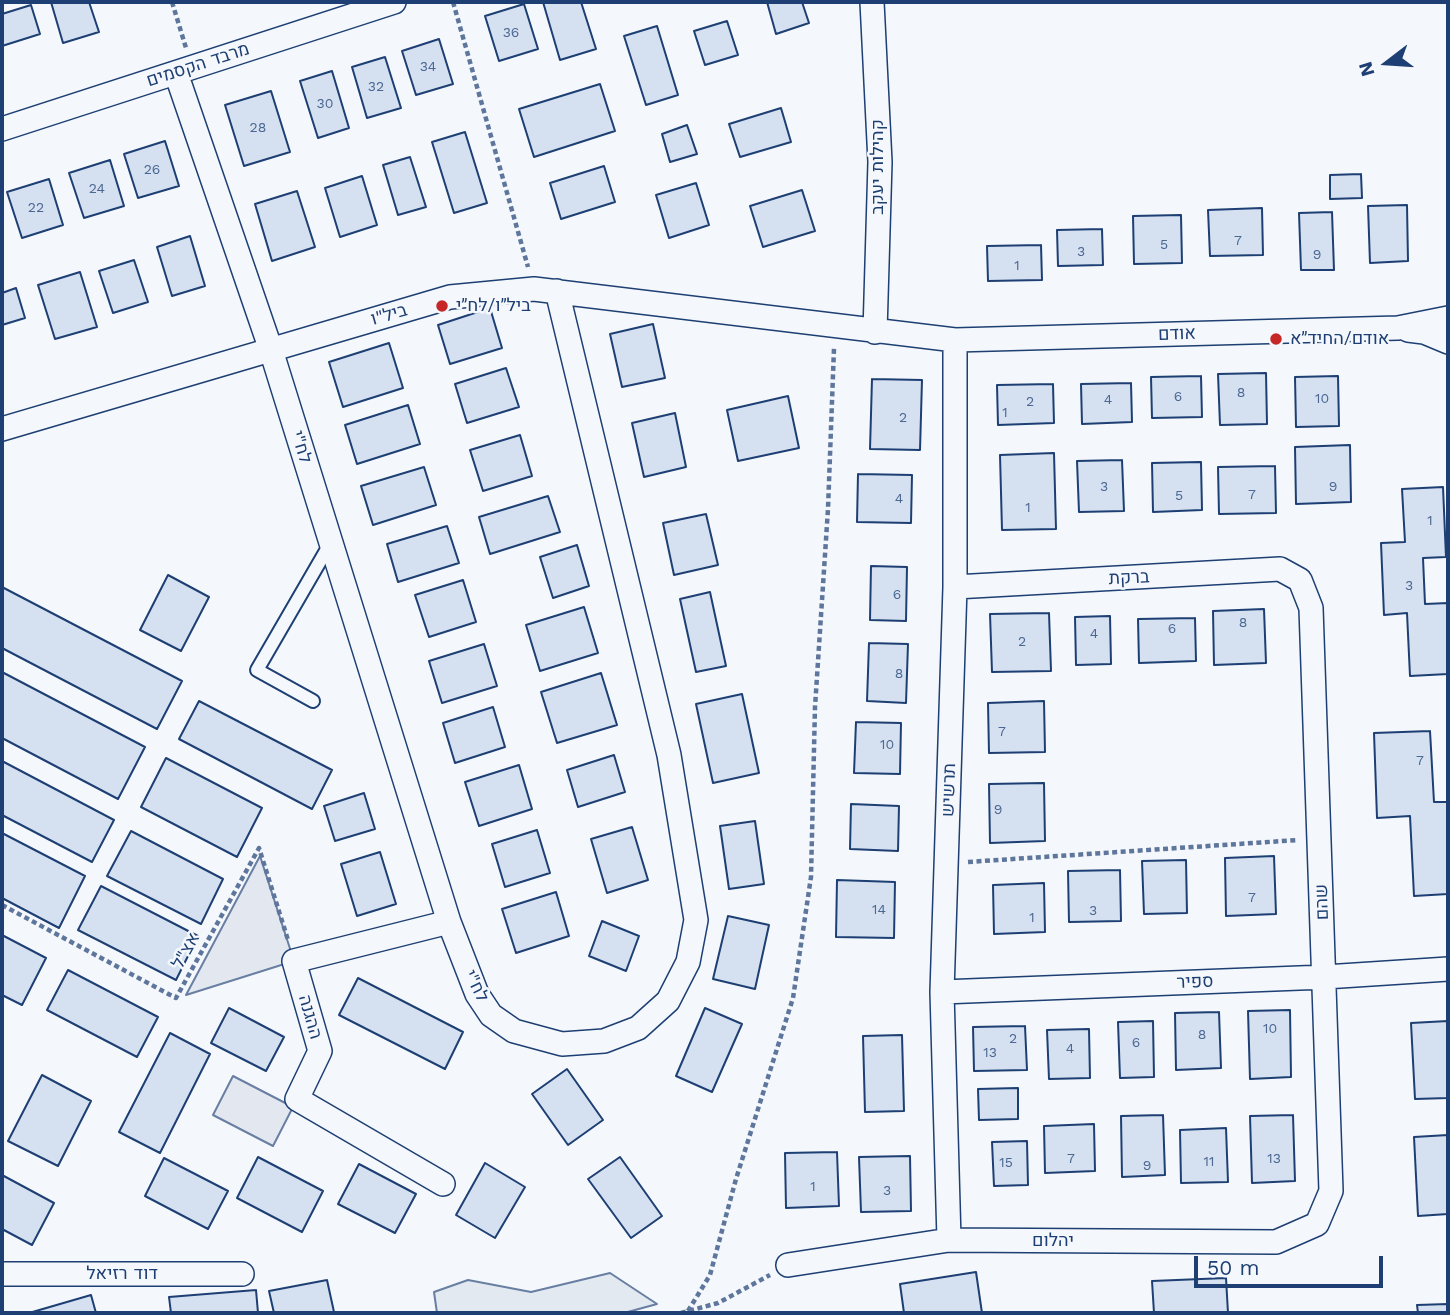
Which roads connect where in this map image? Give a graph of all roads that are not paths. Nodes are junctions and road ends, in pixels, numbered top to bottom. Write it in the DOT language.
graph roads {
  1 [pos="394,2"];
  2 [pos="872,2"];
  3 [pos="184,70"];
  4 [pos="2,129"];
  5 [pos="546,290"];
  6 [pos="1448,318"];
  7 [pos="1398,328"];
  8 [pos="875,332"];
  9 [pos="955,340"];
  10 [pos="1448,342"];
  11 [pos="271,350"];
  12 [pos="2,429"];
  13 [pos="331,544"];
  14 [pos="1300,580"];
  15 [pos="955,587"];
  16 [pos="313,701"];
  17 [pos="449,922"];
  18 [pos="1448,969"];
  19 [pos="1325,976"];
  20 [pos="942,992"];
  21 [pos="443,1184"];
  22 [pos="1317,1224"];
  23 [pos="949,1240"];
  24 [pos="788,1265"];
  25 [pos="2,1274"];
  26 [pos="242,1274"];
  1 -- 3 [label="street, מרבד הקסמים"];
  2 -- 8 [label="street, קהילות יעקב"];
  3 -- 4 [label="street, מרבד הקסמים"];
  3 -- 11 [label="street, לח\"י"];
  5 -- 8 [label="street, ביל\"ו"];
  5 -- 11 [label="street, ביל\"ו"];
  5 -- 17 [label="street, לח\"י"];
  6 -- 7 [label="street, אודם"];
  7 -- 9 [label="street, אודם"];
  7 -- 10 [label="street, אודם"];
  8 -- 9 [label="street, ביל\"ו"];
  9 -- 15 [label="street, תרשיש"];
  11 -- 12 [label="street, ביל\"ו"];
  11 -- 13 [label="street, לח\"י"];
  13 -- 16 [label="lane"];
  13 -- 17 [label="street, לח\"י"];
  14 -- 15 [label="street, ברקת"];
  14 -- 19 [label="street, שהם"];
  15 -- 20 [label="street, תרשיש"];
  17 -- 21 [label="street, ההגנה"];
  18 -- 19 [label="street, ספיר"];
  19 -- 20 [label="street, ספיר"];
  19 -- 22 [label="street, שהם"];
  20 -- 23 [label="street, תרשיש"];
  22 -- 23 [label="street, יהלום"];
  23 -- 24 [label="street, יהלום"];
  25 -- 26 [label="street, דוד רזיאל"];
}
